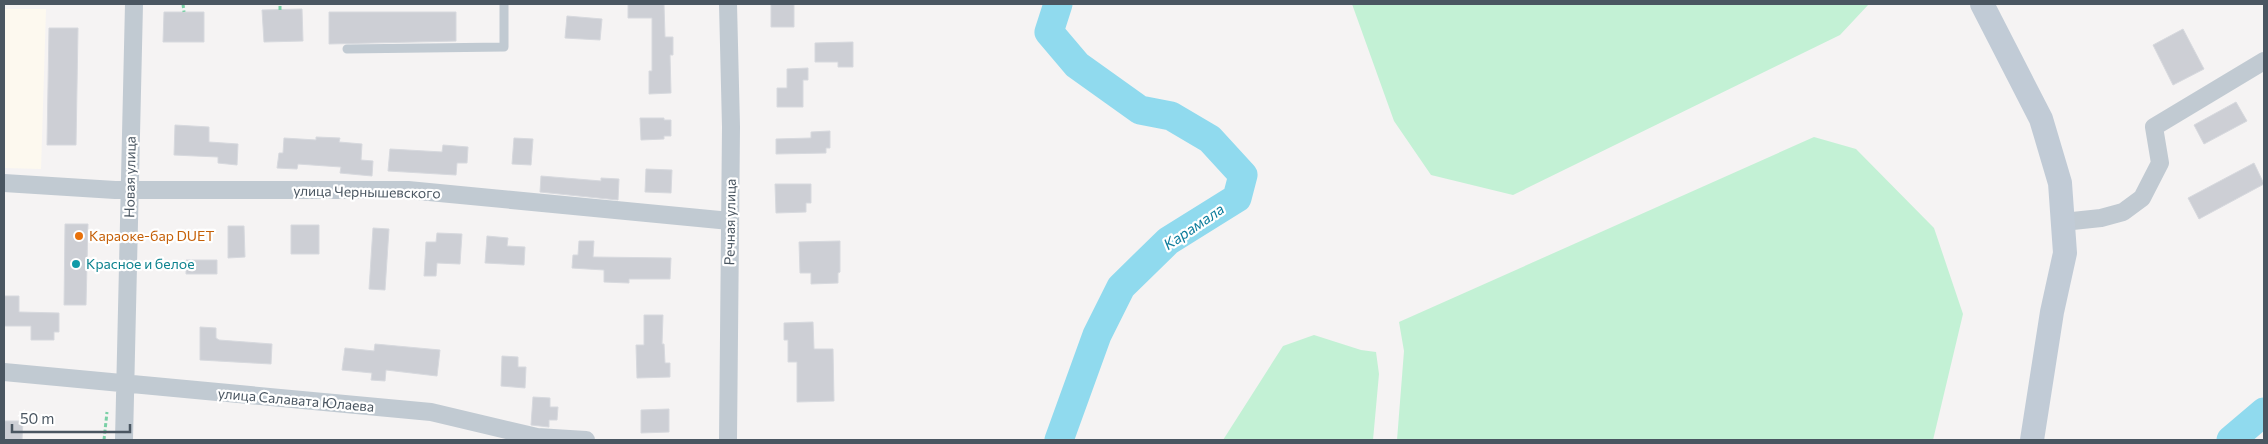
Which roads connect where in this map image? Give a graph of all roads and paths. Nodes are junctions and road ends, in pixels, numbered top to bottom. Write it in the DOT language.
graph roads {
  1 [pos="134,4"];
  2 [pos="183,4"];
  3 [pos="280,4"];
  4 [pos="504,4"];
  5 [pos="728,4"];
  6 [pos="1982,4"];
  7 [pos="280,10"];
  8 [pos="184,12"];
  9 [pos="347,49"];
  10 [pos="2264,61"];
  11 [pos="4,183"];
  12 [pos="130,190"];
  13 [pos="730,221"];
  14 [pos="2063,222"];
  15 [pos="4,372"];
  16 [pos="127,383"];
  17 [pos="124,440"];
  18 [pos="586,440"];
  19 [pos="728,440"];
  20 [pos="2032,440"];
  1 -- 12 [label="street, Новая улица"];
  2 -- 8 [label="path"];
  3 -- 7 [label="path"];
  4 -- 9 [label="lane"];
  5 -- 13 [label="street, Речная улица"];
  6 -- 14 [label="street"];
  10 -- 14 [label="street"];
  11 -- 12 [label="street, улица Чернышевского"];
  12 -- 13 [label="street, улица Чернышевского"];
  12 -- 16 [label="street, Новая улица"];
  13 -- 19 [label="street, Речная улица"];
  14 -- 20 [label="street"];
  15 -- 16 [label="street, улица Салавата Юлаева"];
  16 -- 17 [label="street, Новая улица"];
  16 -- 18 [label="street, улица Салавата Юлаева"];
}
